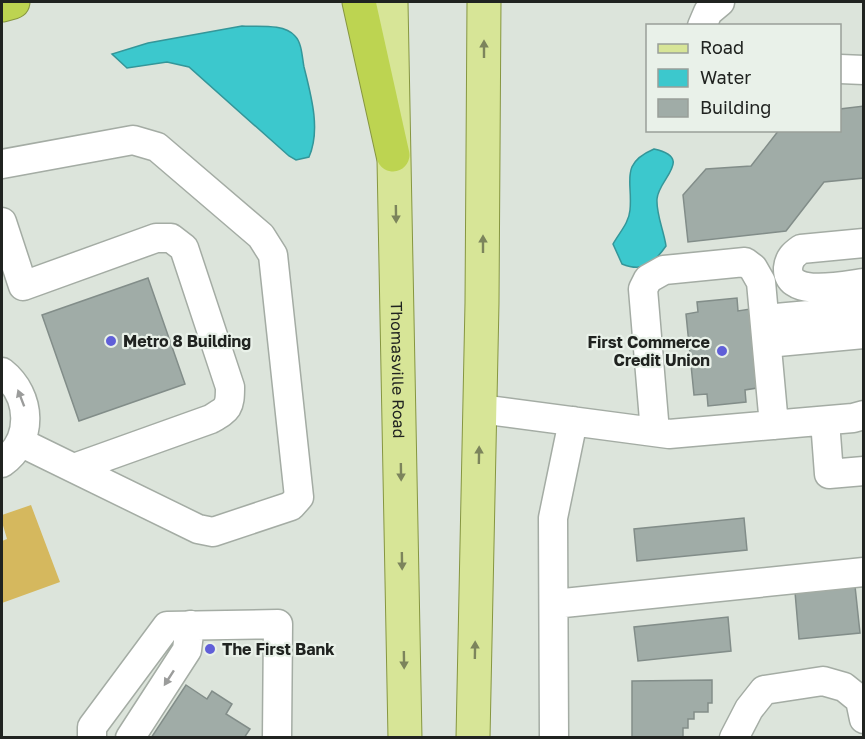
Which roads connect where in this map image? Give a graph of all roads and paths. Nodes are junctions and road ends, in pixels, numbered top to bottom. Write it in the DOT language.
graph roads {
  1 [pos="13,2"];
  2 [pos="359,2"];
  3 [pos="391,2"];
  4 [pos="484,2"];
  5 [pos="720,2"];
  6 [pos="2,5"];
  7 [pos="703,24"];
  8 [pos="841,69"];
  9 [pos="864,70"];
  10 [pos="393,155"];
  11 [pos="2,164"];
  12 [pos="2,222"];
  13 [pos="864,243"];
  14 [pos="864,283"];
  15 [pos="864,310"];
  16 [pos="864,321"];
  17 [pos="864,334"];
  18 [pos="766,337"];
  19 [pos="864,344"];
  20 [pos="2,372"];
  21 [pos="480,409"];
  22 [pos="864,415"];
  23 [pos="573,421"];
  24 [pos="825,421"];
  25 [pos="774,425"];
  26 [pos="655,432"];
  27 [pos="21,442"];
  28 [pos="2,463"];
  29 [pos="74,468"];
  30 [pos="864,471"];
  31 [pos="864,572"];
  32 [pos="554,604"];
  33 [pos="190,625"];
  34 [pos="864,719"];
  35 [pos="92,738"];
  36 [pos="130,738"];
  37 [pos="277,738"];
  38 [pos="405,738"];
  39 [pos="473,738"];
  40 [pos="554,738"];
  41 [pos="734,738"];
  1 -- 6 [label="highway"];
  2 -- 10 [label="highway"];
  3 -- 10 [label="main road, Thomasville Road"];
  21 -- 4 [label="main road, one-way"];
  5 -- 7 [label="street"];
  8 -- 9 [label="street"];
  10 -- 38 [label="main road, Thomasville Road, one-way"];
  11 -- 29 [label="street"];
  12 -- 29 [label="street"];
  13 -- 14 [label="street"];
  15 -- 18 [label="street"];
  16 -- 18 [label="street"];
  17 -- 18 [label="street"];
  18 -- 19 [label="street"];
  18 -- 25 [label="street"];
  18 -- 26 [label="street"];
  27 -- 20 [label="street, one-way"];
  21 -- 23 [label="street"];
  39 -- 21 [label="main road, one-way"];
  22 -- 24 [label="street"];
  23 -- 26 [label="street"];
  23 -- 32 [label="street"];
  24 -- 25 [label="street"];
  24 -- 30 [label="street"];
  25 -- 26 [label="street"];
  27 -- 28 [label="street"];
  27 -- 29 [label="street"];
  31 -- 32 [label="street"];
  32 -- 40 [label="street"];
  33 -- 35 [label="street"];
  33 -- 36 [label="street, one-way"];
  33 -- 37 [label="street"];
  34 -- 41 [label="street"];
}
